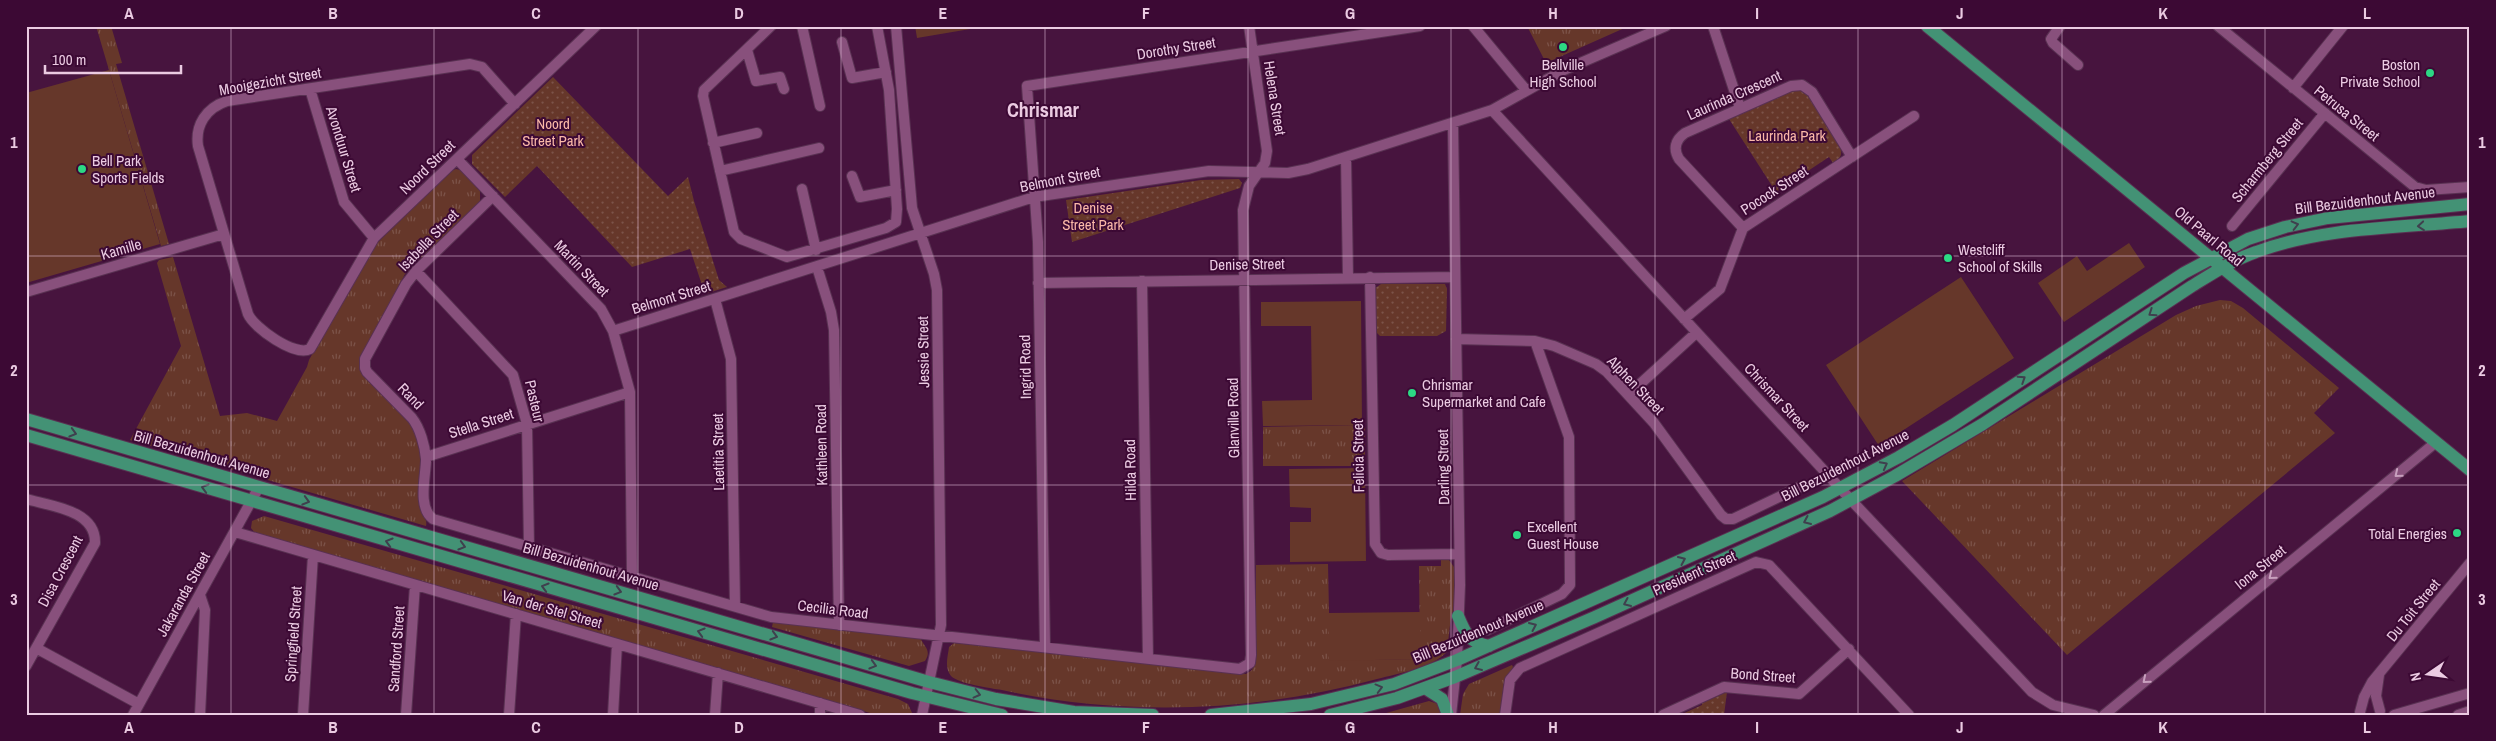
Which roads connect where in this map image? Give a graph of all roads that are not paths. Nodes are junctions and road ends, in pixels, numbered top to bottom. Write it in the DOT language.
graph roads {
  1 [pos="596,26"];
  2 [pos="771,26"];
  3 [pos="802,26"];
  4 [pos="877,26"];
  5 [pos="896,26"];
  6 [pos="1249,26"];
  7 [pos="1420,26"];
  8 [pos="1473,26"];
  9 [pos="1666,26"];
  10 [pos="1713,26"];
  11 [pos="1927,26"];
  12 [pos="2060,26"];
  13 [pos="2218,26"];
  14 [pos="2343,26"];
  15 [pos="842,42"];
  16 [pos="747,50"];
  17 [pos="1253,52"];
  18 [pos="2078,65"];
  19 [pos="886,72"];
  20 [pos="1027,86"];
  21 [pos="784,88"];
  22 [pos="2293,88"];
  23 [pos="310,89"];
  24 [pos="1526,90"];
  25 [pos="515,104"];
  26 [pos="820,106"];
  27 [pos="1740,108"];
  28 [pos="1492,110"];
  29 [pos="2325,113"];
  30 [pos="1914,116"];
  31 [pos="1453,124"];
  32 [pos="757,133"];
  33 [pos="713,143"];
  34 [pos="819,148"];
  35 [pos="1346,157"];
  36 [pos="1852,157"];
  37 [pos="457,159"];
  38 [pos="720,170"];
  39 [pos="1258,172"];
  40 [pos="852,176"];
  41 [pos="2470,187"];
  42 [pos="802,189"];
  43 [pos="896,190"];
  44 [pos="493,196"];
  45 [pos="1034,197"];
  46 [pos="2470,204"];
  47 [pos="2442,207"];
  48 [pos="2470,210"];
  49 [pos="2470,221"];
  50 [pos="2232,226"];
  51 [pos="1743,228"];
  52 [pos="224,234"];
  53 [pos="919,235"];
  54 [pos="374,238"];
  55 [pos="816,250"];
  56 [pos="2210,258"];
  57 [pos="817,267"];
  58 [pos="2221,268"];
  59 [pos="416,271"];
  60 [pos="1456,276"];
  61 [pos="1370,277"];
  62 [pos="1348,278"];
  63 [pos="1245,279"];
  64 [pos="1142,281"];
  65 [pos="1038,283"];
  66 [pos="26,292"];
  67 [pos="715,299"];
  68 [pos="1684,320"];
  69 [pos="613,331"];
  70 [pos="1696,332"];
  71 [pos="1456,339"];
  72 [pos="1535,341"];
  73 [pos="306,351"];
  74 [pos="364,364"];
  75 [pos="630,392"];
  76 [pos="1628,395"];
  77 [pos="26,419"];
  78 [pos="527,424"];
  79 [pos="26,435"];
  80 [pos="2436,443"];
  81 [pos="426,456"];
  82 [pos="2470,470"];
  83 [pos="1804,485"];
  84 [pos="259,487"];
  85 [pos="1841,489"];
  86 [pos="26,499"];
  87 [pos="1851,500"];
  88 [pos="252,502"];
  89 [pos="428,514"];
  90 [pos="235,532"];
  91 [pos="529,547"];
  92 [pos="1459,554"];
  93 [pos="313,555"];
  94 [pos="2470,563"];
  95 [pos="632,576"];
  96 [pos="415,585"];
  97 [pos="200,595"];
  98 [pos="736,606"];
  99 [pos="516,614"];
  100 [pos="1458,616"];
  101 [pos="839,625"];
  102 [pos="1486,630"];
  103 [pos="940,636"];
  104 [pos="617,644"];
  105 [pos="1488,646"];
  106 [pos="1045,647"];
  107 [pos="36,648"];
  108 [pos="1849,649"];
  109 [pos="1148,659"];
  110 [pos="1457,660"];
  111 [pos="26,666"];
  112 [pos="1247,666"];
  113 [pos="718,673"];
  114 [pos="2379,675"];
  115 [pos="1456,677"];
  116 [pos="929,682"];
  117 [pos="1425,688"];
  118 [pos="2470,693"];
  119 [pos="926,696"];
  120 [pos="820,703"];
  121 [pos="139,704"];
  122 [pos="2062,711"];
  123 [pos="2470,711"];
  124 [pos="2358,713"];
  125 [pos="2383,713"];
  126 [pos="133,715"];
  127 [pos="200,715"];
  128 [pos="303,715"];
  129 [pos="406,715"];
  130 [pos="509,715"];
  131 [pos="613,715"];
  132 [pos="715,715"];
  133 [pos="820,715"];
  134 [pos="860,715"];
  135 [pos="922,715"];
  136 [pos="1002,715"];
  137 [pos="1153,715"];
  138 [pos="1212,715"];
  139 [pos="1330,715"];
  140 [pos="1450,715"];
  141 [pos="1505,715"];
  142 [pos="1663,715"];
  143 [pos="1909,715"];
  144 [pos="2094,715"];
  145 [pos="2104,715"];
  146 [pos="2394,715"];
  147 [pos="2458,715"];
  1 -- 25 [label="street, Noord Street"];
  2 -- 16 [label="street"];
  3 -- 26 [label="street"];
  4 -- 19 [label="street"];
  5 -- 53 [label="street, Jessie Street"];
  6 -- 17 [label="street, Helena Street"];
  7 -- 17 [label="street, Dorothy Street"];
  8 -- 24 [label="street"];
  9 -- 24 [label="street, Belmont Street"];
  10 -- 27 [label="street"];
  11 -- 56 [label="main road, Old Paarl Road"];
  12 -- 18 [label="street"];
  13 -- 22 [label="street, Petrusa Street"];
  14 -- 22 [label="street"];
  15 -- 19 [label="street"];
  16 -- 21 [label="street"];
  16 -- 33 [label="street"];
  17 -- 20 [label="street, Dorothy Street"];
  17 -- 39 [label="street, Helena Street"];
  19 -- 43 [label="street"];
  20 -- 45 [label="street, Ingrid Road"];
  22 -- 29 [label="street, Petrusa Street"];
  23 -- 25 [label="street, Mooigezicht Street"];
  23 -- 52 [label="street, Mooigezicht Street"];
  23 -- 54 [label="street, Avonduur Street"];
  24 -- 28 [label="street, Belmont Street"];
  25 -- 37 [label="street, Noord Street"];
  27 -- 36 [label="street, Laurinda Crescent"];
  27 -- 51 [label="street, Laurinda Crescent"];
  28 -- 31 [label="street, Belmont Street"];
  28 -- 68 [label="street, Chrismar Street"];
  29 -- 41 [label="street, Petrusa Street"];
  29 -- 50 [label="street, Scharmberg Street"];
  30 -- 36 [label="street, Pocock Street"];
  31 -- 35 [label="street, Belmont Street"];
  31 -- 60 [label="street, Darling Street"];
  32 -- 33 [label="street"];
  33 -- 38 [label="street"];
  34 -- 38 [label="street"];
  35 -- 39 [label="street, Belmont Street"];
  35 -- 62 [label="street"];
  36 -- 51 [label="street, Pocock Street"];
  37 -- 44 [label="street, Martin Street"];
  37 -- 54 [label="street, Noord Street"];
  38 -- 55 [label="street"];
  39 -- 45 [label="street, Belmont Street"];
  39 -- 63 [label="street, Glanville Road"];
  40 -- 43 [label="street"];
  42 -- 55 [label="street"];
  43 -- 55 [label="street"];
  44 -- 59 [label="street, Isabella Street"];
  44 -- 69 [label="street, Martin Street"];
  45 -- 53 [label="street, Belmont Street"];
  45 -- 65 [label="street, Ingrid Road"];
  46 -- 47 [label="main road, Bill Bezuidenhout Avenue"];
  47 -- 48 [label="main road"];
  56 -- 47 [label="main road, Bill Bezuidenhout Avenue, one-way"];
  49 -- 58 [label="main road, Bill Bezuidenhout Avenue, one-way"];
  51 -- 68 [label="street, Pocock Street"];
  52 -- 66 [label="street, Kamille"];
  52 -- 73 [label="street, Mooigezicht Street"];
  53 -- 57 [label="street, Belmont Street"];
  53 -- 103 [label="street, Jessie Street"];
  54 -- 73 [label="street, Noord Street"];
  56 -- 58 [label="main road, Old Paarl Road"];
  85 -- 56 [label="main road, Bill Bezuidenhout Avenue, one-way"];
  57 -- 67 [label="street, Belmont Street"];
  57 -- 101 [label="street, Kathleen Road"];
  58 -- 80 [label="main road, Old Paarl Road"];
  58 -- 87 [label="main road, Bill Bezuidenhout Avenue, one-way"];
  59 -- 74 [label="street, Isabella Street"];
  59 -- 78 [label="street, Pasteur"];
  60 -- 61 [label="street, Denise Street"];
  60 -- 71 [label="street, Darling Street"];
  61 -- 62 [label="street, Denise Street"];
  61 -- 92 [label="street, Felicia Street"];
  62 -- 63 [label="street, Denise Street"];
  63 -- 64 [label="street, Denise Street"];
  63 -- 112 [label="street, Glanville Road"];
  64 -- 65 [label="street, Denise Street"];
  64 -- 109 [label="street, Hilda Road"];
  65 -- 106 [label="street, Ingrid Road"];
  67 -- 69 [label="street, Belmont Street"];
  67 -- 98 [label="street, Laetitia Street"];
  68 -- 70 [label="street, Chrismar Street"];
  69 -- 75 [label="street, Martin Street"];
  70 -- 76 [label="street"];
  70 -- 85 [label="street, Chrismar Street"];
  71 -- 72 [label="street, Alphen Street"];
  71 -- 92 [label="street, Darling Street"];
  72 -- 76 [label="street, Alphen Street"];
  72 -- 102 [label="street"];
  74 -- 81 [label="street, Rand"];
  75 -- 78 [label="street, Stella Street"];
  75 -- 95 [label="street, Martin Street"];
  76 -- 83 [label="street, Alphen Street"];
  77 -- 84 [label="main road, Bill Bezuidenhout Avenue, one-way"];
  78 -- 81 [label="street, Stella Street"];
  78 -- 91 [label="street, Pasteur"];
  88 -- 79 [label="main road, Bill Bezuidenhout Avenue, one-way"];
  80 -- 82 [label="main road, Old Paarl Road"];
  80 -- 145 [label="street, Iona Street, one-way"];
  81 -- 89 [label="street, Rand"];
  84 -- 88 [label="street, Jakaranda Street"];
  84 -- 116 [label="main road, Bill Bezuidenhout Avenue, one-way"];
  85 -- 87 [label="street, Chrismar Street"];
  105 -- 85 [label="main road, Bill Bezuidenhout Avenue, one-way"];
  86 -- 107 [label="street, Disa Crescent"];
  87 -- 115 [label="main road, Bill Bezuidenhout Avenue, one-way"];
  87 -- 122 [label="street, Chrismar Street"];
  88 -- 90 [label="street, Jakaranda Street"];
  119 -- 88 [label="main road, Bill Bezuidenhout Avenue, one-way"];
  89 -- 91 [label="street, Cecilia Road"];
  90 -- 93 [label="street, Van der Stel Street"];
  90 -- 97 [label="street, Jakaranda Street"];
  91 -- 95 [label="street, Cecilia Road"];
  92 -- 100 [label="street, Darling Street"];
  93 -- 96 [label="street, Van der Stel Street"];
  93 -- 128 [label="street, Springfield Street"];
  94 -- 114 [label="street, Du Toit Street"];
  95 -- 98 [label="street, Cecilia Road"];
  96 -- 99 [label="street, Van der Stel Street"];
  96 -- 129 [label="street, Sandford Street"];
  97 -- 121 [label="street, Jakaranda Street"];
  97 -- 127 [label="street"];
  98 -- 101 [label="street, Cecilia Road"];
  99 -- 104 [label="street, Van der Stel Street"];
  99 -- 130 [label="street"];
  100 -- 105 [label="main road"];
  100 -- 110 [label="street, Darling Street"];
  101 -- 103 [label="street, Cecilia Road"];
  103 -- 106 [label="street, Cecilia Road"];
  103 -- 116 [label="street, Jessie Street"];
  104 -- 113 [label="street, Van der Stel Street"];
  104 -- 131 [label="street"];
  105 -- 110 [label="main road, Bill Bezuidenhout Avenue"];
  106 -- 109 [label="street, Cecilia Road"];
  107 -- 111 [label="street, Disa Crescent"];
  107 -- 121 [label="street"];
  108 -- 141 [label="street, President Street"];
  108 -- 142 [label="street, Bond Street"];
  108 -- 143 [label="street, President Street"];
  109 -- 112 [label="street, Cecilia Road"];
  110 -- 115 [label="street, Darling Street"];
  138 -- 110 [label="main road, Bill Bezuidenhout Avenue, one-way"];
  113 -- 120 [label="street, Van der Stel Street"];
  113 -- 132 [label="street"];
  114 -- 124 [label="street, Du Toit Street"];
  114 -- 125 [label="street"];
  115 -- 117 [label="main road, Bill Bezuidenhout Avenue"];
  115 -- 140 [label="street, Darling Street"];
  116 -- 119 [label="street, Jessie Street"];
  116 -- 137 [label="main road, Bill Bezuidenhout Avenue, one-way"];
  117 -- 139 [label="main road, Bill Bezuidenhout Avenue"];
  117 -- 140 [label="main road"];
  118 -- 146 [label="street"];
  119 -- 135 [label="street, Jessie Street"];
  119 -- 136 [label="main road, Bill Bezuidenhout Avenue"];
  120 -- 133 [label="street"];
  120 -- 134 [label="street, Van der Stel Street"];
  121 -- 126 [label="street, Jakaranda Street"];
  122 -- 144 [label="street, Chrismar Street"];
  123 -- 147 [label="street"];
  124 -- 125 [label="street"];
}
